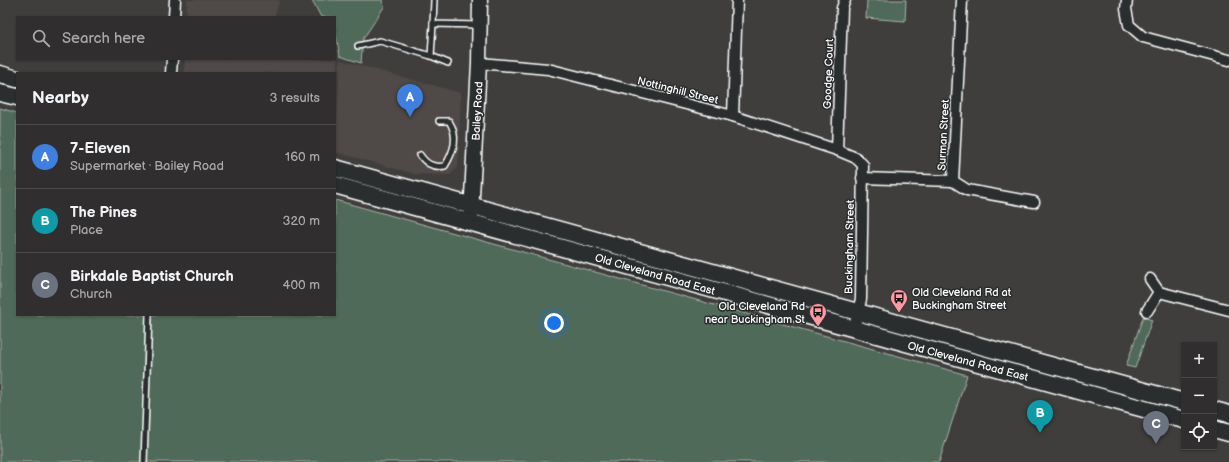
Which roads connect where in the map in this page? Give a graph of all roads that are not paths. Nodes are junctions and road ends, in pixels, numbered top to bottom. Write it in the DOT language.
graph roads {
  1 [pos="175,0"];
  2 [pos="434,0"];
  3 [pos="480,0"];
  4 [pos="738,0"];
  5 [pos="845,0"];
  6 [pos="962,0"];
  7 [pos="1126,0"];
  8 [pos="174,16"];
  9 [pos="433,24"];
  10 [pos="480,25"];
  11 [pos="358,46"];
  12 [pos="431,56"];
  13 [pos="172,60"];
  14 [pos="1229,60"];
  15 [pos="448,63"];
  16 [pos="479,63"];
  17 [pos="171,72"];
  18 [pos="0,74"];
  19 [pos="16,79"];
  20 [pos="0,93"];
  21 [pos="16,98"];
  22 [pos="733,116"];
  23 [pos="440,121"];
  24 [pos="837,150"];
  25 [pos="420,155"];
  26 [pos="863,165"];
  27 [pos="336,168"];
  28 [pos="862,178"];
  29 [pos="953,181"];
  30 [pos="336,185"];
  31 [pos="1034,202"];
  32 [pos="472,206"];
  33 [pos="471,222"];
  34 [pos="1150,279"];
  35 [pos="1159,292"];
  36 [pos="1229,310"];
  37 [pos="1147,311"];
  38 [pos="858,312"];
  39 [pos="149,316"];
  40 [pos="854,329"];
  41 [pos="1181,401"];
  42 [pos="1217,411"];
  43 [pos="1229,414"];
  44 [pos="1181,419"];
  45 [pos="1217,430"];
  46 [pos="1229,433"];
  47 [pos="144,462"];
  1 -- 8 [label="street"];
  2 -- 9 [label="lane"];
  3 -- 10 [label="street, Bailey Road"];
  4 -- 22 [label="street"];
  5 -- 24 [label="street, Goodge Court"];
  6 -- 29 [label="street, Surman Street"];
  7 -- 14 [label="street"];
  9 -- 10 [label="lane"];
  9 -- 12 [label="lane"];
  10 -- 16 [label="street, Bailey Road"];
  11 -- 12 [label="lane"];
  12 -- 15 [label="lane"];
  13 -- 17 [label="street"];
  16 -- 22 [label="street, Nottinghill Street"];
  16 -- 32 [label="street, Bailey Road"];
  18 -- 19 [label="main road"];
  20 -- 21 [label="main road"];
  22 -- 24 [label="street, Nottinghill Street"];
  23 -- 25 [label="lane"];
  24 -- 26 [label="street, Nottinghill Street"];
  26 -- 28 [label="street, Buckingham Street"];
  27 -- 32 [label="main road, Old Cleveland Road East"];
  28 -- 29 [label="street, Surman Street"];
  28 -- 38 [label="street, Buckingham Street"];
  29 -- 31 [label="street"];
  30 -- 33 [label="main road, Old Cleveland Road East"];
  32 -- 33 [label="street, Bailey Road"];
  32 -- 38 [label="main road, Old Cleveland Road East"];
  33 -- 40 [label="main road, Old Cleveland Road East"];
  34 -- 35 [label="street"];
  35 -- 36 [label="street"];
  35 -- 37 [label="street"];
  38 -- 40 [label="street, Buckingham Street"];
  38 -- 41 [label="main road, Old Cleveland Road East"];
  39 -- 47 [label="lane"];
  40 -- 44 [label="main road, Old Cleveland Road East"];
  42 -- 43 [label="main road"];
  45 -- 46 [label="main road"];
}
